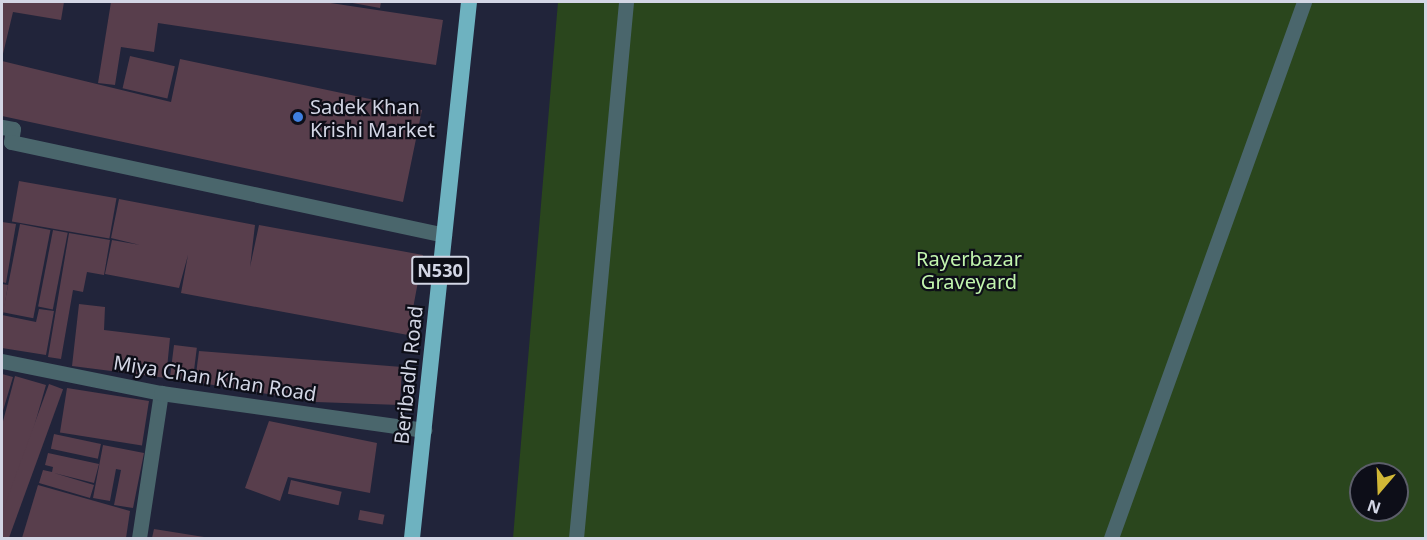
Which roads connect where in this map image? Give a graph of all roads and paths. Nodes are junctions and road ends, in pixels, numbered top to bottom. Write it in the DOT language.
graph roads {
  1 [pos="469,2"];
  2 [pos="626,2"];
  3 [pos="1304,2"];
  4 [pos="2,127"];
  5 [pos="444,236"];
  6 [pos="2,361"];
  7 [pos="161,393"];
  8 [pos="424,430"];
  9 [pos="139,538"];
  10 [pos="412,538"];
  11 [pos="576,538"];
  12 [pos="1111,538"];
  1 -- 5 [label="highway, Beribadh Road / N530"];
  2 -- 11 [label="street"];
  3 -- 12 [label="street"];
  4 -- 5 [label="street"];
  5 -- 8 [label="highway, Beribadh Road / N530"];
  6 -- 7 [label="street, Miya Chan Khan Road"];
  7 -- 8 [label="street, Miya Chan Khan Road"];
  7 -- 9 [label="street"];
  8 -- 10 [label="highway, Beribadh Road / N530"];
}
